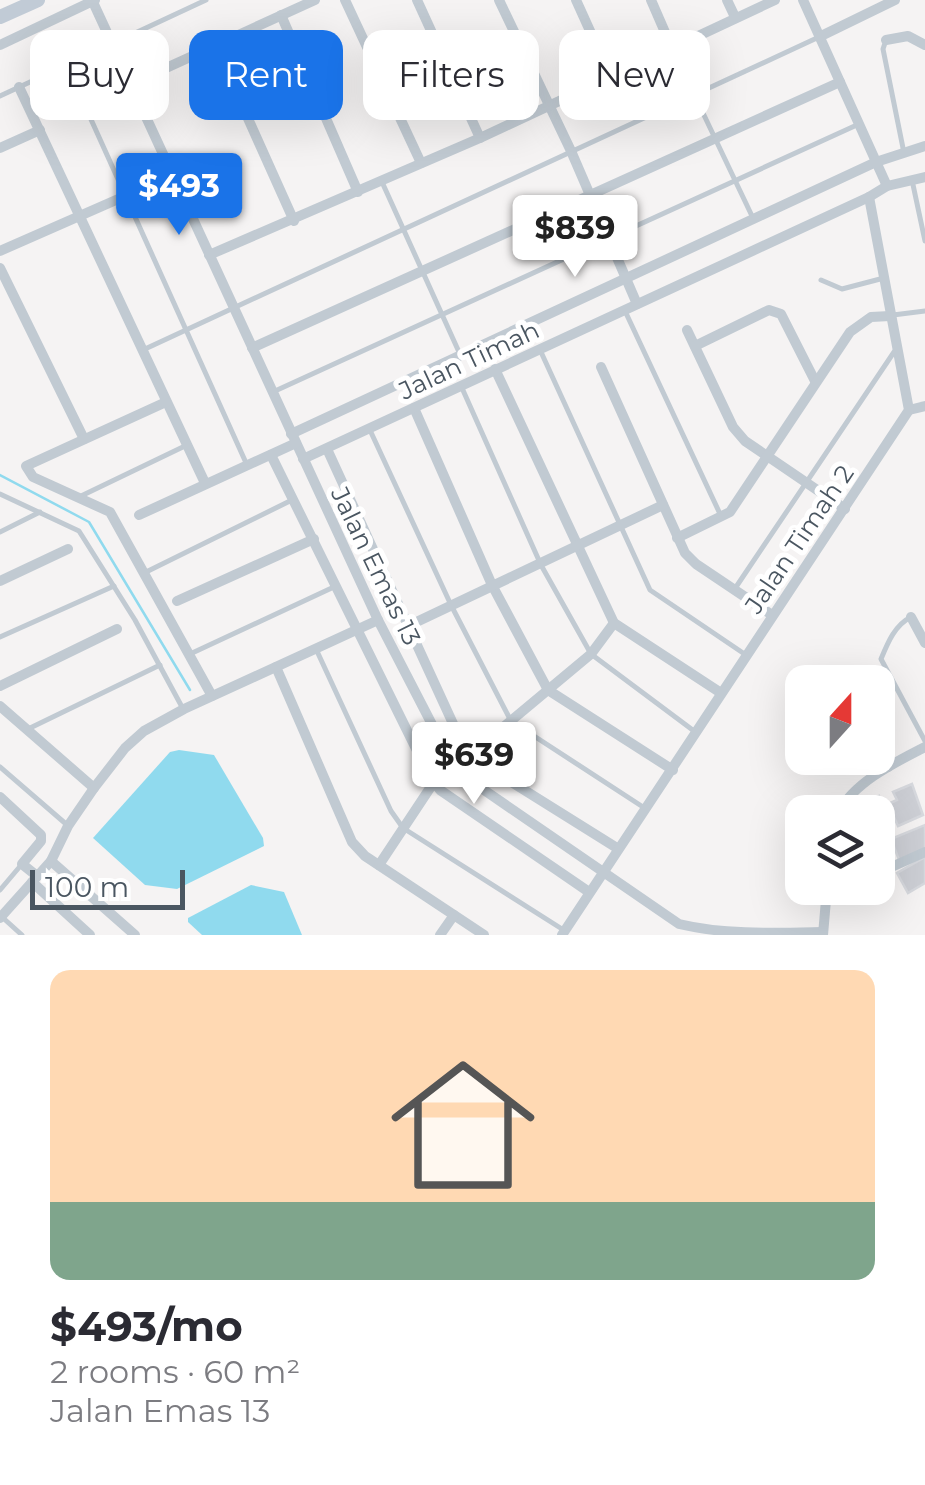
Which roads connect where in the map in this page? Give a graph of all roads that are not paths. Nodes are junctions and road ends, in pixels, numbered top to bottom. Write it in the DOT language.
graph roads {
  1 [pos="38,0"];
  2 [pos="93,0"];
  3 [pos="206,0"];
  4 [pos="315,0"];
  5 [pos="344,0"];
  6 [pos="418,0"];
  7 [pos="498,0"];
  8 [pos="576,0"];
  9 [pos="651,0"];
  10 [pos="727,0"];
  11 [pos="775,0"];
  12 [pos="804,0"];
  13 [pos="895,0"];
  14 [pos="298,4"];
  15 [pos="872,5"];
  16 [pos="281,15"];
  17 [pos="0,17"];
  18 [pos="735,17"];
  19 [pos="106,30"];
  20 [pos="140,30"];
  21 [pos="248,30"];
  22 [pos="589,30"];
  23 [pos="664,30"];
  24 [pos="706,30"];
  25 [pos="819,37"];
  26 [pos="886,40"];
  27 [pos="0,44"];
  28 [pos="925,44"];
  29 [pos="30,81"];
  30 [pos="840,82"];
  31 [pos="19,86"];
  32 [pos="710,88"];
  33 [pos="0,96"];
  34 [pos="559,102"];
  35 [pos="550,106"];
  36 [pos="92,120"];
  37 [pos="147,120"];
  38 [pos="249,120"];
  39 [pos="639,120"];
  40 [pos="705,120"];
  41 [pos="859,124"];
  42 [pos="40,130"];
  43 [pos="480,138"];
  44 [pos="714,139"];
  45 [pos="925,146"];
  46 [pos="0,148"];
  47 [pos="571,151"];
  48 [pos="904,153"];
  49 [pos="876,162"];
  50 [pos="421,163"];
  51 [pos="172,175"];
  52 [pos="925,177"];
  53 [pos="912,180"];
  54 [pos="382,182"];
  55 [pos="734,182"];
  56 [pos="887,186"];
  57 [pos="358,192"];
  58 [pos="127,194"];
  59 [pos="586,195"];
  60 [pos="869,197"];
  61 [pos="79,215"];
  62 [pos="754,219"];
  63 [pos="294,221"];
  64 [pos="402,228"];
  65 [pos="608,239"];
  66 [pos="925,241"];
  67 [pos="0,252"];
  68 [pos="210,256"];
  69 [pos="0,268"];
  70 [pos="422,272"];
  71 [pos="884,278"];
  72 [pos="624,279"];
  73 [pos="821,280"];
  74 [pos="637,304"];
  75 [pos="234,308"];
  76 [pos="625,310"];
  77 [pos="925,311"];
  78 [pos="442,314"];
  79 [pos="890,316"];
  80 [pos="186,329"];
  81 [pos="686,330"];
  82 [pos="695,346"];
  83 [pos="252,348"];
  84 [pos="540,349"];
  85 [pos="896,349"];
  86 [pos="142,350"];
  87 [pos="461,355"];
  88 [pos="601,367"];
  89 [pos="496,370"];
  90 [pos="815,382"];
  91 [pos="461,386"];
  92 [pos="272,392"];
  93 [pos="166,402"];
  94 [pos="925,406"];
  95 [pos="414,408"];
  96 [pos="909,410"];
  97 [pos="369,428"];
  98 [pos="294,438"];
  99 [pos="84,439"];
  100 [pos="186,445"];
  101 [pos="326,449"];
  102 [pos="272,454"];
  103 [pos="767,455"];
  104 [pos="303,459"];
  105 [pos="247,464"];
  106 [pos="206,483"];
  107 [pos="807,483"];
  108 [pos="0,494"];
  109 [pos="78,497"];
  110 [pos="295,498"];
  111 [pos="662,505"];
  112 [pos="845,509"];
  113 [pos="40,512"];
  114 [pos="139,516"];
  115 [pos="722,517"];
  116 [pos="620,526"];
  117 [pos="0,532"];
  118 [pos="676,538"];
  119 [pos="314,539"];
  120 [pos="579,547"];
  121 [pos="68,548"];
  122 [pos="541,565"];
  123 [pos="144,574"];
  124 [pos="0,581"];
  125 [pos="492,584"];
  126 [pos="114,586"];
  127 [pos="336,586"];
  128 [pos="734,590"];
  129 [pos="176,601"];
  130 [pos="451,605"];
  131 [pos="772,615"];
  132 [pos="912,617"];
  133 [pos="378,620"];
  134 [pos="614,623"];
  135 [pos="408,626"];
  136 [pos="117,629"];
  137 [pos="358,629"];
  138 [pos="0,637"];
  139 [pos="925,643"];
  140 [pos="316,648"];
  141 [pos="190,654"];
  142 [pos="591,654"];
  143 [pos="746,654"];
  144 [pos="160,666"];
  145 [pos="276,667"];
  146 [pos="0,686"];
  147 [pos="548,690"];
  148 [pos="722,693"];
  149 [pos="212,696"];
  150 [pos="0,706"];
  151 [pos="184,709"];
  152 [pos="512,721"];
  153 [pos="27,730"];
  154 [pos="696,732"];
  155 [pos="925,744"];
  156 [pos="471,754"];
  157 [pos="895,763"];
  158 [pos="0,767"];
  159 [pos="673,770"];
  160 [pos="878,775"];
  161 [pos="434,782"];
  162 [pos="94,788"];
  163 [pos="854,795"];
  164 [pos="2,804"];
  165 [pos="645,809"];
  166 [pos="68,826"];
  167 [pos="403,828"];
  168 [pos="618,848"];
  169 [pos="925,852"];
  170 [pos="51,860"];
  171 [pos="22,864"];
  172 [pos="378,865"];
  173 [pos="895,866"];
  174 [pos="603,870"];
  175 [pos="34,879"];
  176 [pos="0,890"];
  177 [pos="589,892"];
  178 [pos="825,905"];
  179 [pos="454,915"];
  180 [pos="1,917"];
  181 [pos="690,931"];
  182 [pos="564,933"];
  183 [pos="823,933"];
  184 [pos="736,934"];
  185 [pos="784,934"];
  186 [pos="22,935"];
  187 [pos="90,935"];
  188 [pos="134,935"];
  189 [pos="440,935"];
  190 [pos="484,935"];
  1 -- 17 [label="street"];
  2 -- 19 [label="street, Jalan Emas 13"];
  2 -- 27 [label="street"];
  3 -- 20 [label="lane"];
  4 -- 14 [label="street"];
  5 -- 50 [label="street"];
  6 -- 43 [label="street"];
  7 -- 35 [label="street"];
  8 -- 22 [label="street"];
  9 -- 23 [label="street"];
  10 -- 18 [label="street"];
  11 -- 18 [label="street"];
  12 -- 25 [label="street"];
  13 -- 15 [label="street"];
  14 -- 16 [label="street"];
  15 -- 25 [label="street"];
  16 -- 21 [label="street"];
  16 -- 57 [label="street"];
  18 -- 24 [label="street"];
  25 -- 30 [label="street"];
  25 -- 32 [label="lane"];
  26 -- 28 [label="street"];
  26 -- 48 [label="lane"];
  29 -- 31 [label="lane"];
  30 -- 41 [label="street"];
  30 -- 44 [label="street"];
  31 -- 33 [label="lane"];
  31 -- 42 [label="street"];
  34 -- 35 [label="street"];
  35 -- 43 [label="street"];
  35 -- 47 [label="street"];
  36 -- 58 [label="lane"];
  37 -- 51 [label="street, Jalan Emas 13"];
  38 -- 63 [label="street"];
  39 -- 47 [label="lane"];
  40 -- 44 [label="lane"];
  41 -- 49 [label="street"];
  41 -- 55 [label="lane"];
  42 -- 46 [label="street"];
  42 -- 61 [label="street"];
  43 -- 50 [label="street"];
  44 -- 55 [label="lane"];
  44 -- 59 [label="street"];
  45 -- 48 [label="street"];
  47 -- 59 [label="street"];
  47 -- 64 [label="lane"];
  48 -- 49 [label="street"];
  49 -- 56 [label="street"];
  49 -- 62 [label="street"];
  50 -- 54 [label="street"];
  51 -- 58 [label="street"];
  51 -- 68 [label="street, Jalan Emas 13"];
  52 -- 53 [label="street, Jalan Timah"];
  53 -- 56 [label="street, Jalan Timah"];
  53 -- 66 [label="lane"];
  54 -- 57 [label="street"];
  54 -- 64 [label="lane"];
  55 -- 62 [label="lane"];
  55 -- 65 [label="lane"];
  56 -- 60 [label="street, Jalan Timah"];
  57 -- 63 [label="street"];
  58 -- 61 [label="street"];
  58 -- 80 [label="lane"];
  59 -- 65 [label="street"];
  59 -- 70 [label="street"];
  60 -- 71 [label="street"];
  60 -- 74 [label="street, Jalan Timah"];
  61 -- 67 [label="street"];
  61 -- 86 [label="street"];
  62 -- 72 [label="street"];
  63 -- 68 [label="street"];
  64 -- 70 [label="lane"];
  64 -- 75 [label="lane"];
  65 -- 72 [label="street"];
  65 -- 78 [label="lane"];
  68 -- 75 [label="street, Jalan Emas 13"];
  69 -- 99 [label="street"];
  70 -- 78 [label="lane"];
  70 -- 83 [label="street"];
  71 -- 73 [label="lane"];
  71 -- 79 [label="street"];
  72 -- 74 [label="street"];
  72 -- 87 [label="street"];
  74 -- 76 [label="street, Jalan Timah"];
  75 -- 80 [label="lane"];
  75 -- 83 [label="street, Jalan Emas 13"];
  76 -- 84 [label="street, Jalan Timah"];
  76 -- 115 [label="lane"];
  77 -- 79 [label="lane"];
  78 -- 87 [label="lane"];
  78 -- 92 [label="lane"];
  79 -- 85 [label="street"];
  79 -- 90 [label="street"];
  80 -- 86 [label="lane"];
  80 -- 105 [label="lane"];
  81 -- 82 [label="street"];
  82 -- 90 [label="street"];
  82 -- 103 [label="street"];
  83 -- 92 [label="street, Jalan Emas 13"];
  84 -- 89 [label="street, Jalan Timah"];
  84 -- 116 [label="lane"];
  85 -- 96 [label="street"];
  85 -- 107 [label="lane"];
  86 -- 93 [label="street"];
  87 -- 98 [label="street"];
  88 -- 111 [label="street"];
  89 -- 91 [label="street, Jalan Timah"];
  89 -- 120 [label="street"];
  90 -- 103 [label="street"];
  91 -- 95 [label="street, Jalan Timah"];
  91 -- 122 [label="lane"];
  92 -- 98 [label="street, Jalan Emas 13"];
  93 -- 99 [label="street"];
  93 -- 100 [label="street"];
  94 -- 96 [label="street"];
  95 -- 97 [label="street, Jalan Timah"];
  95 -- 125 [label="street"];
  96 -- 112 [label="street, Jalan Timah 2"];
  97 -- 101 [label="street, Jalan Timah"];
  97 -- 130 [label="lane"];
  98 -- 102 [label="street"];
  98 -- 104 [label="street, Jalan Emas 13"];
  99 -- 109 [label="street"];
  100 -- 106 [label="street"];
  100 -- 109 [label="lane"];
  101 -- 104 [label="street, Jalan Timah"];
  101 -- 135 [label="street"];
  102 -- 105 [label="street"];
  102 -- 110 [label="street"];
  103 -- 107 [label="street"];
  103 -- 115 [label="street"];
  104 -- 133 [label="street, Jalan Emas 13"];
  105 -- 106 [label="street"];
  106 -- 114 [label="street"];
  107 -- 112 [label="street"];
  107 -- 128 [label="lane"];
  108 -- 113 [label="lane"];
  109 -- 123 [label="street"];
  110 -- 119 [label="street"];
  110 -- 123 [label="lane"];
  111 -- 116 [label="street"];
  111 -- 118 [label="street"];
  112 -- 131 [label="street, Jalan Timah 2"];
  113 -- 117 [label="lane"];
  113 -- 126 [label="lane"];
  115 -- 118 [label="street"];
  116 -- 120 [label="street"];
  116 -- 143 [label="lane"];
  118 -- 128 [label="street"];
  119 -- 127 [label="street"];
  119 -- 129 [label="street"];
  120 -- 122 [label="street"];
  120 -- 134 [label="street"];
  121 -- 124 [label="street"];
  122 -- 125 [label="street"];
  122 -- 142 [label="lane"];
  123 -- 141 [label="street"];
  125 -- 130 [label="street"];
  125 -- 147 [label="street"];
  126 -- 138 [label="lane"];
  126 -- 144 [label="lane"];
  127 -- 137 [label="street"];
  127 -- 141 [label="lane"];
  128 -- 131 [label="street"];
  130 -- 135 [label="street"];
  130 -- 152 [label="lane"];
  131 -- 143 [label="street, Jalan Timah 2"];
  132 -- 139 [label="street"];
  132 -- 155 [label="lane"];
  133 -- 137 [label="street"];
  133 -- 174 [label="street, Jalan Emas 13"];
  134 -- 142 [label="street"];
  134 -- 148 [label="street"];
  135 -- 156 [label="street"];
  136 -- 146 [label="street"];
  137 -- 140 [label="street"];
  137 -- 161 [label="street"];
  140 -- 145 [label="street"];
  140 -- 167 [label="lane"];
  141 -- 149 [label="street"];
  142 -- 147 [label="street"];
  142 -- 154 [label="lane"];
  143 -- 148 [label="street, Jalan Timah 2"];
  144 -- 151 [label="lane"];
  144 -- 153 [label="lane"];
  145 -- 149 [label="street"];
  145 -- 172 [label="street"];
  147 -- 152 [label="street"];
  147 -- 159 [label="street"];
  148 -- 154 [label="street, Jalan Timah 2"];
  149 -- 151 [label="street"];
  150 -- 153 [label="street"];
  151 -- 162 [label="street"];
  152 -- 156 [label="street"];
  152 -- 165 [label="lane"];
  153 -- 162 [label="street"];
  154 -- 159 [label="street, Jalan Timah 2"];
  155 -- 157 [label="street"];
  156 -- 168 [label="street"];
  158 -- 166 [label="lane"];
  159 -- 165 [label="street, Jalan Timah 2"];
  160 -- 163 [label="street"];
  161 -- 167 [label="street"];
  161 -- 177 [label="street"];
  162 -- 166 [label="street"];
  164 -- 171 [label="street"];
  165 -- 168 [label="street, Jalan Timah 2"];
  166 -- 170 [label="street"];
  167 -- 172 [label="street"];
  167 -- 182 [label="lane"];
  168 -- 174 [label="street, Jalan Timah 2"];
  169 -- 173 [label="street"];
  170 -- 175 [label="street"];
  170 -- 188 [label="street"];
  171 -- 175 [label="street"];
  171 -- 176 [label="lane"];
  172 -- 179 [label="street"];
  174 -- 177 [label="street, Jalan Timah 2"];
  174 -- 181 [label="street, Jalan Emas 13"];
  175 -- 180 [label="street"];
  175 -- 187 [label="street"];
  177 -- 182 [label="street, Jalan Timah 2"];
  178 -- 183 [label="street"];
  179 -- 189 [label="street"];
  179 -- 190 [label="street"];
  180 -- 186 [label="lane"];
  181 -- 184 [label="street, Jalan Emas 13"];
  183 -- 185 [label="street, Jalan Emas 13"];
  184 -- 185 [label="street, Jalan Emas 13"];
}
